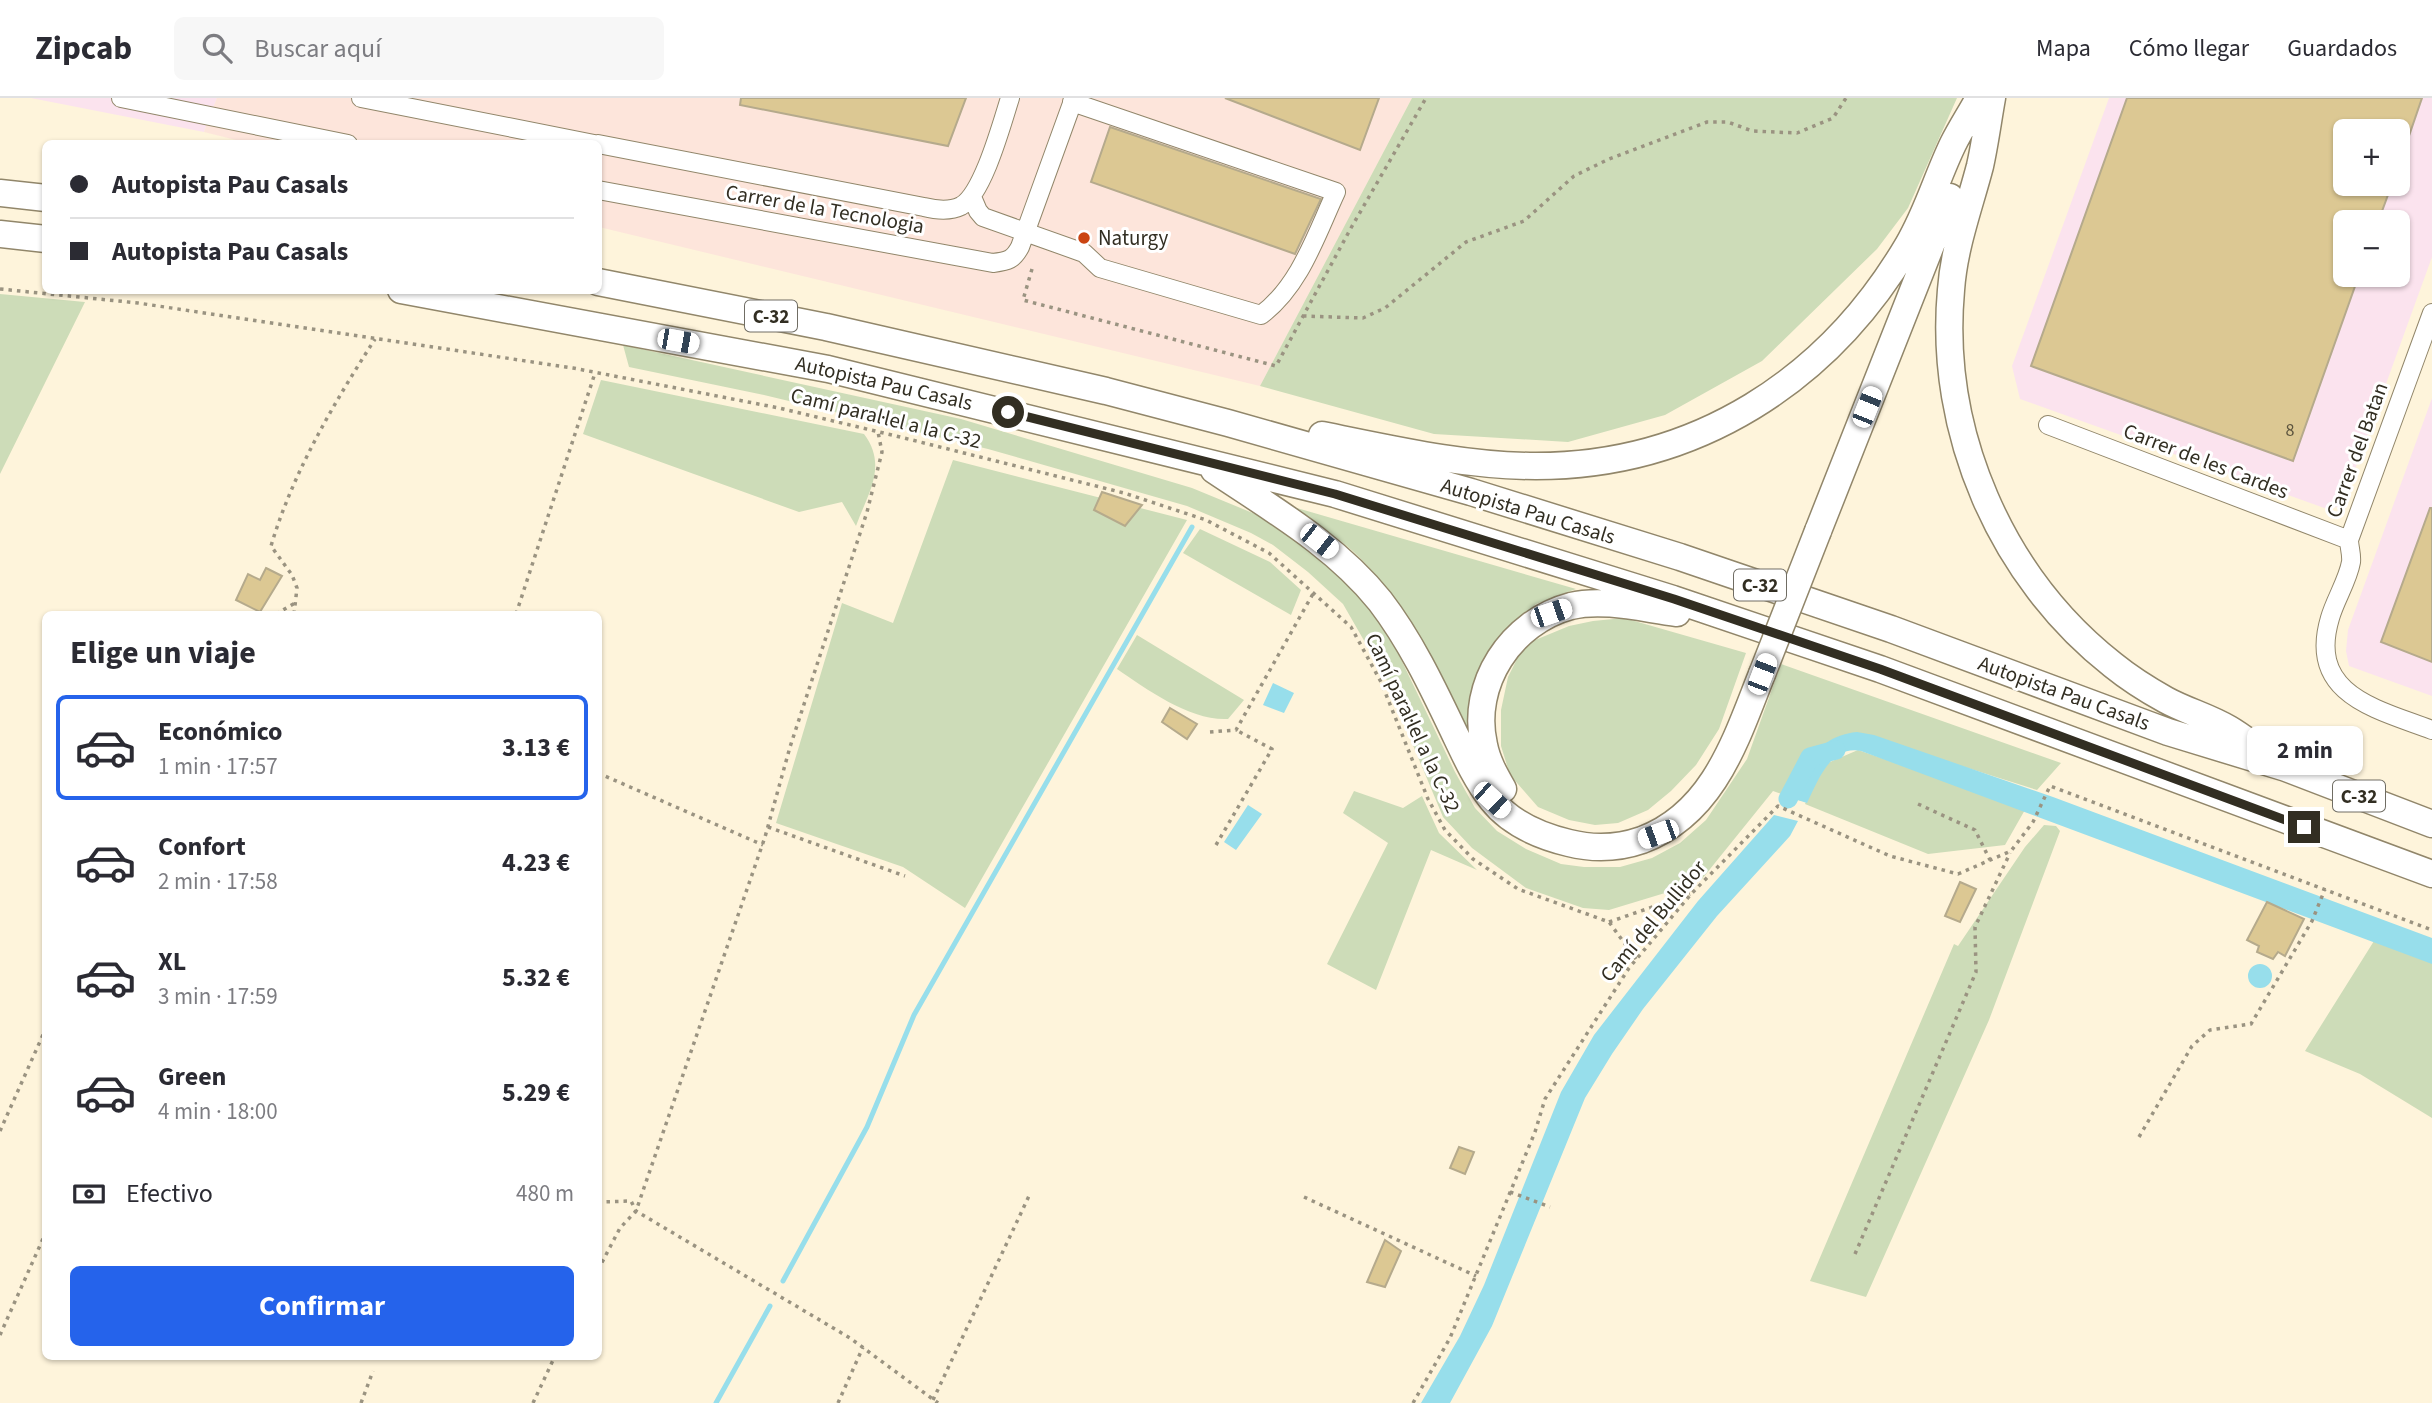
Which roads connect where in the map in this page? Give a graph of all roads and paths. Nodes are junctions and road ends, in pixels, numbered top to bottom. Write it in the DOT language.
graph roads {
  1 [pos="121,98"];
  2 [pos="202,98"];
  3 [pos="361,98"];
  4 [pos="1010,98"];
  5 [pos="1426,98"];
  6 [pos="1846,98"];
  7 [pos="1979,98"];
  8 [pos="1986,98"];
  9 [pos="1992,98"];
  10 [pos="1073,100"];
  11 [pos="189,112"];
  12 [pos="328,140"];
  13 [pos="576,140"];
  14 [pos="602,145"];
  15 [pos="602,191"];
  16 [pos="0,193"];
  17 [pos="972,197"];
  18 [pos="42,198"];
  19 [pos="1026,230"];
  20 [pos="0,234"];
  21 [pos="42,239"];
  22 [pos="1032,269"];
  23 [pos="602,283"];
  24 [pos="0,289"];
  25 [pos="42,293"];
  26 [pos="49,294"];
  27 [pos="423,294"];
  28 [pos="2432,313"];
  29 [pos="1303,316"];
  30 [pos="376,339"];
  31 [pos="595,373"];
  32 [pos="1228,423"];
  33 [pos="2048,425"];
  34 [pos="878,432"];
  35 [pos="1195,458"];
  36 [pos="2349,540"];
  37 [pos="1314,592"];
  38 [pos="295,603"];
  39 [pos="281,611"];
  40 [pos="294,611"];
  41 [pos="517,611"];
  42 [pos="1739,621"];
  43 [pos="1236,730"];
  44 [pos="2432,730"];
  45 [pos="1210,732"];
  46 [pos="2286,768"];
  47 [pos="602,775"];
  48 [pos="1918,804"];
  49 [pos="2432,824"];
  50 [pos="768,827"];
  51 [pos="1553,840"];
  52 [pos="762,845"];
  53 [pos="1216,845"];
  54 [pos="2011,851"];
  55 [pos="1990,860"];
  56 [pos="2432,874"];
  57 [pos="905,876"];
  58 [pos="2325,890"];
  59 [pos="1692,893"];
  60 [pos="1609,922"];
  61 [pos="2432,930"];
  62 [pos="1636,959"];
  63 [pos="42,1037"];
  64 [pos="0,1131"];
  65 [pos="2139,1137"];
  66 [pos="1511,1193"];
  67 [pos="1030,1196"];
  68 [pos="1304,1197"];
  69 [pos="602,1202"];
  70 [pos="1550,1207"];
  71 [pos="636,1211"];
  72 [pos="42,1241"];
  73 [pos="1855,1254"];
  74 [pos="602,1262"];
  75 [pos="1476,1276"];
  76 [pos="0,1335"];
  77 [pos="863,1347"];
  78 [pos="553,1360"];
  79 [pos="373,1371"];
  80 [pos="936,1401"];
  81 [pos="361,1403"];
  82 [pos="533,1403"];
  83 [pos="838,1403"];
  84 [pos="1413,1403"];
  1 -- 11 [label="street"];
  2 -- 11 [label="street"];
  3 -- 13 [label="street, Carrer de la Tecnologia"];
  4 -- 17 [label="street"];
  5 -- 29 [label="path"];
  6 -- 29 [label="path"];
  7 -- 32 [label="highway"];
  8 -- 51 [label="highway, bridge"];
  9 -- 46 [label="highway"];
  10 -- 19 [label="street"];
  10 -- 19 [label="street"];
  11 -- 12 [label="street"];
  14 -- 17 [label="street, Carrer de la Tecnologia"];
  15 -- 19 [label="street, Carrer de la Tecnologia"];
  16 -- 18 [label="highway"];
  17 -- 19 [label="street"];
  20 -- 21 [label="highway"];
  22 -- 29 [label="path"];
  23 -- 32 [label="highway, Autopista Pau Casals / C-32"];
  24 -- 25 [label="path, Camí paral·lel a la C-32"];
  26 -- 30 [label="path, Camí paral·lel a la C-32"];
  27 -- 35 [label="highway, Autopista Pau Casals / C-32"];
  28 -- 36 [label="street, Carrer del Batan"];
  30 -- 31 [label="path, Camí paral·lel a la C-32"];
  30 -- 38 [label="path"];
  31 -- 34 [label="path, Camí paral·lel a la C-32"];
  31 -- 41 [label="path"];
  32 -- 46 [label="highway, Autopista Pau Casals / C-32"];
  33 -- 36 [label="street, Carrer de les Cardes"];
  34 -- 37 [label="path, Camí paral·lel a la C-32"];
  34 -- 50 [label="path"];
  35 -- 42 [label="highway, Autopista Pau Casals / C-32"];
  35 -- 51 [label="highway"];
  36 -- 44 [label="street, Carrer del Batan"];
  37 -- 43 [label="path"];
  37 -- 60 [label="path, Camí paral·lel a la C-32"];
  38 -- 39 [label="path"];
  38 -- 40 [label="path"];
  42 -- 51 [label="highway"];
  42 -- 56 [label="highway, Autopista Pau Casals / C-32"];
  43 -- 45 [label="path"];
  43 -- 53 [label="path"];
  46 -- 49 [label="highway, Autopista Pau Casals / C-32"];
  47 -- 52 [label="path"];
  48 -- 55 [label="path"];
  50 -- 52 [label="path"];
  50 -- 57 [label="path"];
  52 -- 71 [label="path"];
  54 -- 55 [label="path, Camí del Bullidor"];
  54 -- 58 [label="path, Camí del Bullidor"];
  54 -- 73 [label="path"];
  55 -- 59 [label="path, Camí del Bullidor"];
  58 -- 61 [label="path"];
  58 -- 65 [label="path"];
  59 -- 60 [label="path"];
  59 -- 62 [label="path, Camí del Bullidor"];
  60 -- 62 [label="path"];
  62 -- 66 [label="path, Camí del Bullidor"];
  63 -- 64 [label="path"];
  66 -- 70 [label="path"];
  66 -- 75 [label="path, Camí del Bullidor"];
  67 -- 80 [label="path"];
  68 -- 75 [label="path"];
  69 -- 71 [label="path"];
  71 -- 74 [label="path"];
  71 -- 77 [label="path"];
  72 -- 76 [label="path"];
  75 -- 84 [label="path, Camí del Bullidor"];
  77 -- 80 [label="path"];
  77 -- 83 [label="path"];
  78 -- 82 [label="path"];
  79 -- 81 [label="path"];
}
